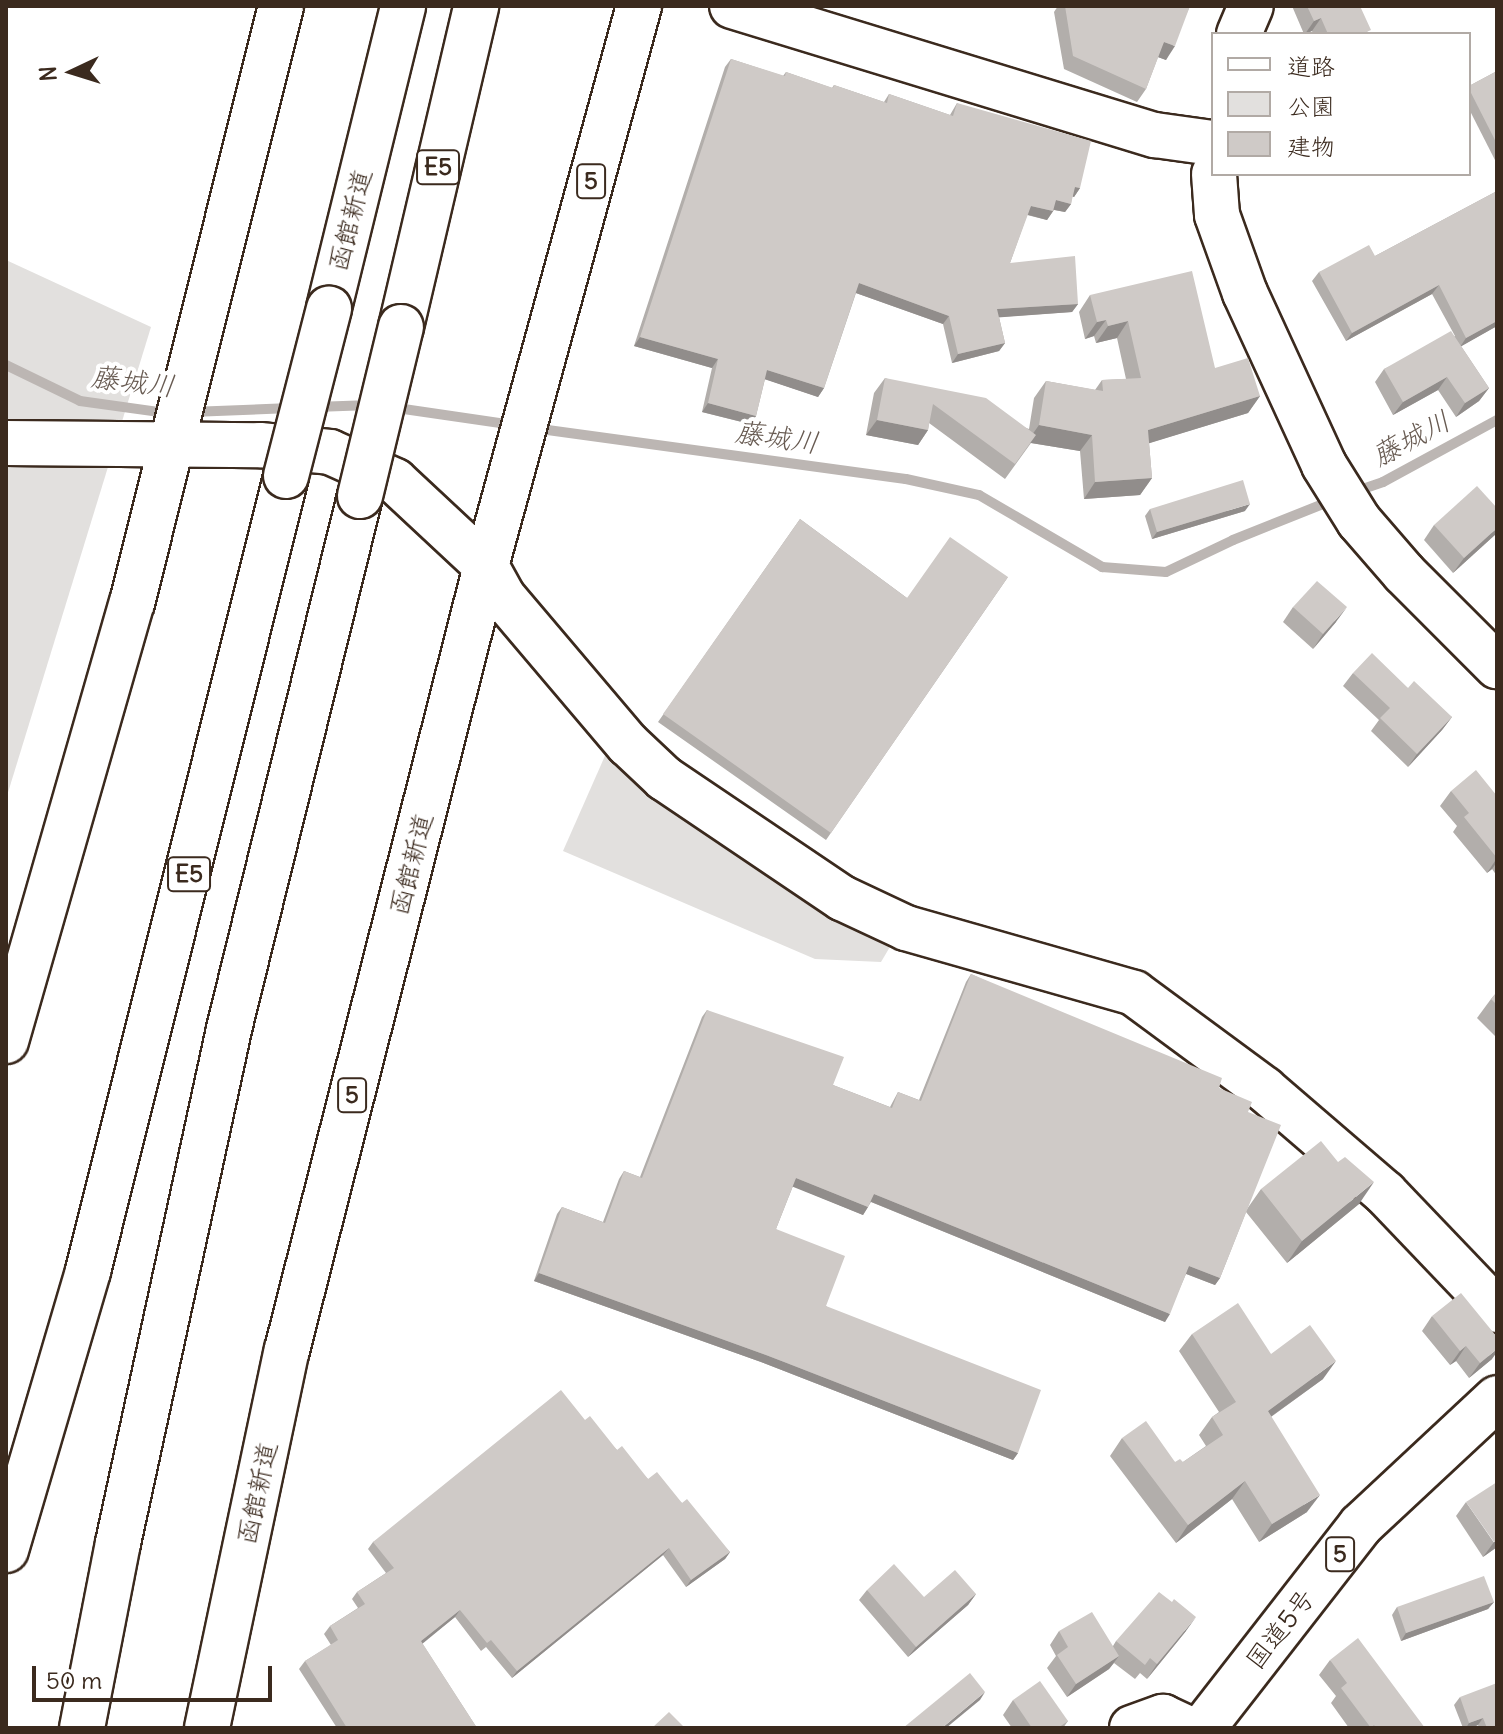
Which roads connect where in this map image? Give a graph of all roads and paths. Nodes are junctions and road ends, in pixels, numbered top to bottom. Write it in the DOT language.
graph roads {
  1 [pos="281,6"];
  2 [pos="403,6"];
  3 [pos="476,6"];
  4 [pos="639,6"];
  5 [pos="732,6"];
  6 [pos="1251,6"];
  7 [pos="1240,32"];
  8 [pos="1211,153"];
  9 [pos="1214,176"];
  10 [pos="172,435"];
  11 [pos="6,443"];
  12 [pos="486,566"];
  13 [pos="1497,666"];
  14 [pos="6,1041"];
  15 [pos="1497,1310"];
  16 [pos="1497,1398"];
  17 [pos="6,1550"];
  18 [pos="82,1728"];
  19 [pos="207,1728"];
  20 [pos="1132,1728"];
  21 [pos="1187,1728"];
  22 [pos="1203,1728"];
  1 -- 10 [label="main road"];
  2 -- 17 [label="main road, 函館新道 / E5, bridge"];
  3 -- 18 [label="main road, E5, bridge"];
  4 -- 12 [label="main road, 函館新道 / 5"];
  5 -- 8 [label="main road"];
  6 -- 7 [label="main road"];
  9 -- 13 [label="main road"];
  10 -- 11 [label="main road"];
  10 -- 12 [label="main road"];
  10 -- 14 [label="main road"];
  12 -- 15 [label="main road"];
  12 -- 19 [label="main road, 函館新道 / 5"];
  16 -- 22 [label="main road, 国道5号 / 5"];
  20 -- 21 [label="main road"];
}
